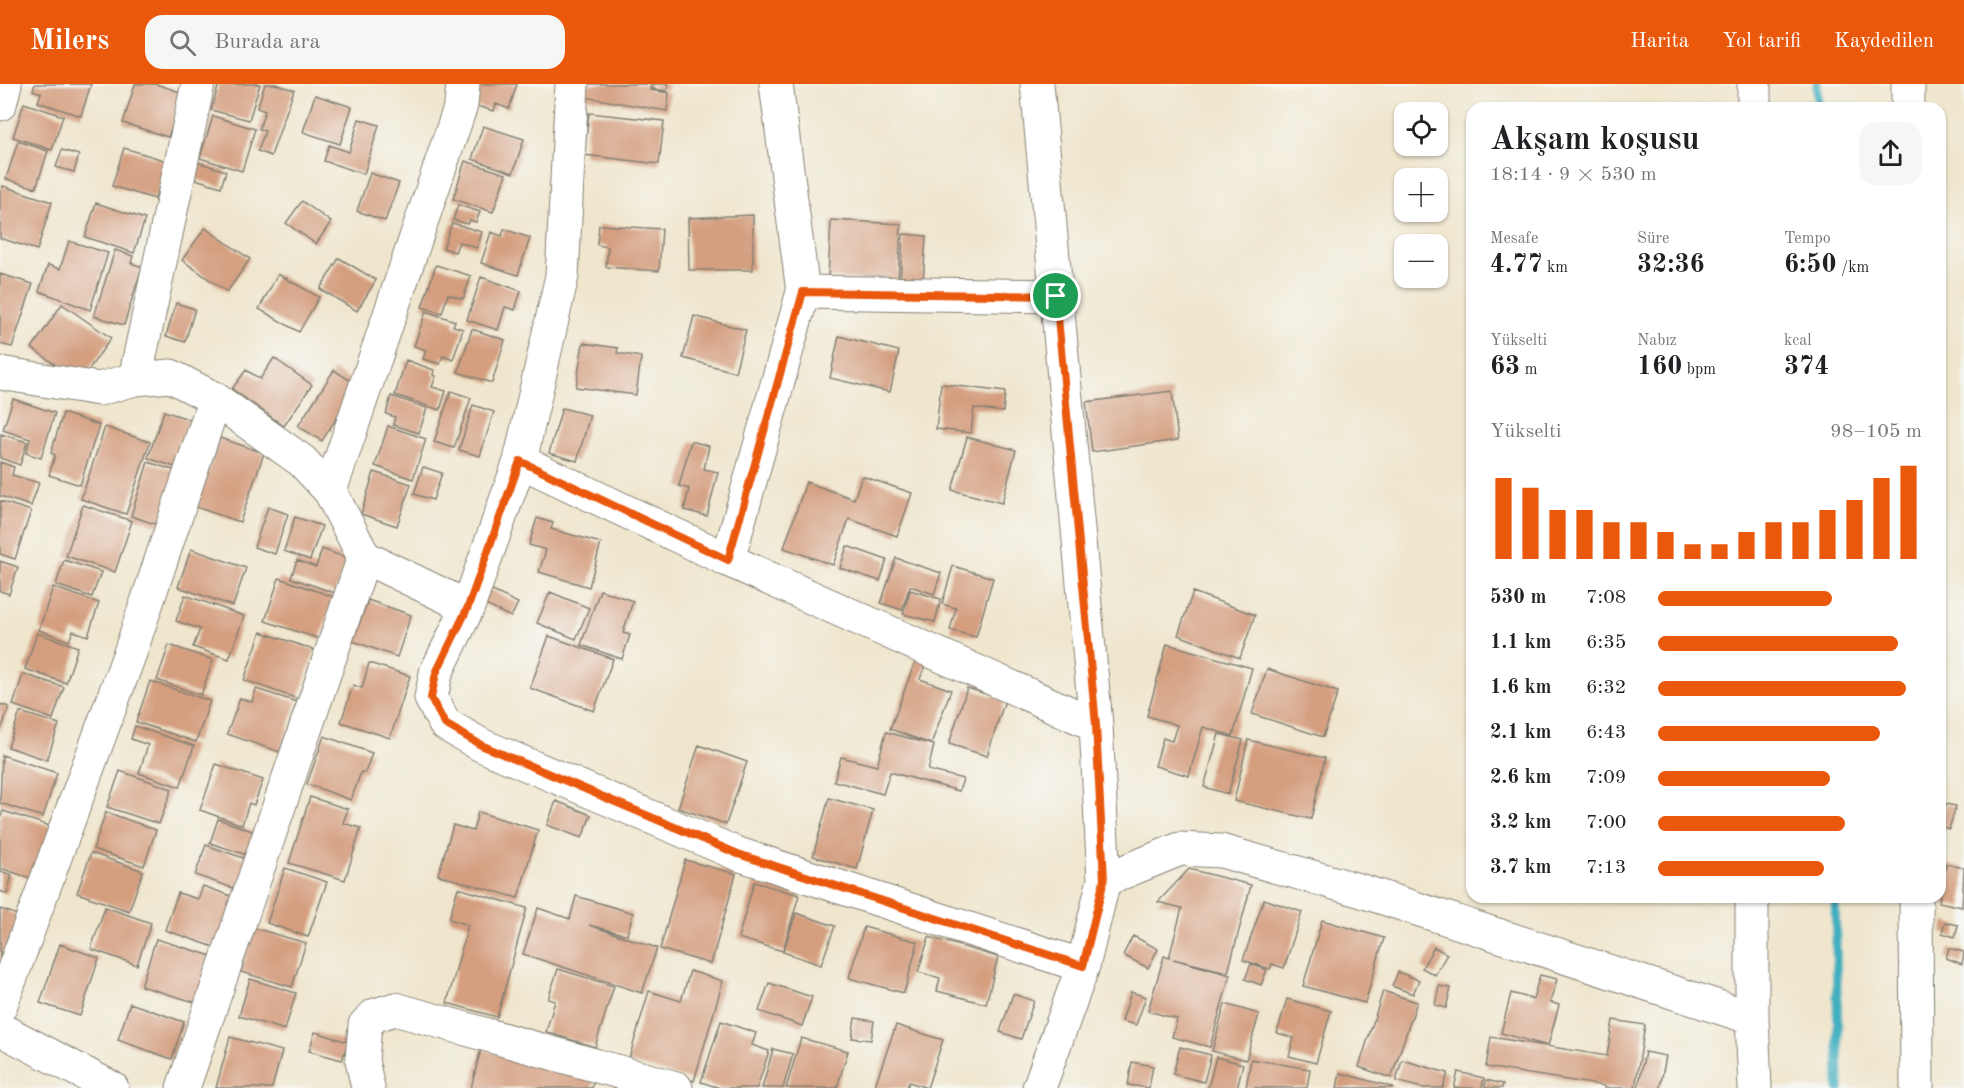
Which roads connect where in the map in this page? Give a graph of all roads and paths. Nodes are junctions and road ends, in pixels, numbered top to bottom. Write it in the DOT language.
graph roads {
  1 [pos="4,84"];
  2 [pos="198,84"];
  3 [pos="463,84"];
  4 [pos="572,84"];
  5 [pos="777,84"];
  6 [pos="1037,84"];
  7 [pos="1754,84"];
  8 [pos="1908,84"];
  9 [pos="1754,102"];
  10 [pos="1908,102"];
  11 [pos="0,104"];
  12 [pos="803,292"];
  13 [pos="1056,296"];
  14 [pos="0,373"];
  15 [pos="135,379"];
  16 [pos="215,399"];
  17 [pos="520,461"];
  18 [pos="330,491"];
  19 [pos="364,557"];
  20 [pos="728,560"];
  21 [pos="468,607"];
  22 [pos="1096,725"];
  23 [pos="1104,880"];
  24 [pos="1752,903"];
  25 [pos="1916,903"];
  26 [pos="1083,966"];
  27 [pos="0,1007"];
  28 [pos="1752,1018"];
  29 [pos="0,1029"];
  30 [pos="112,1088"];
  31 [pos="183,1088"];
  32 [pos="368,1088"];
  33 [pos="676,1088"];
  34 [pos="1039,1088"];
  35 [pos="1755,1088"];
  36 [pos="1917,1088"];
  1 -- 11 [label="street"];
  2 -- 15 [label="street"];
  3 -- 18 [label="street"];
  4 -- 17 [label="street"];
  5 -- 12 [label="street"];
  6 -- 13 [label="street"];
  7 -- 9 [label="street"];
  8 -- 10 [label="street"];
  12 -- 13 [label="street"];
  12 -- 20 [label="street"];
  13 -- 22 [label="street"];
  14 -- 15 [label="street"];
  15 -- 16 [label="street"];
  16 -- 18 [label="street"];
  16 -- 27 [label="street"];
  17 -- 20 [label="street"];
  17 -- 21 [label="street"];
  18 -- 19 [label="street"];
  19 -- 21 [label="street"];
  19 -- 31 [label="street"];
  20 -- 22 [label="street"];
  21 -- 26 [label="street"];
  22 -- 23 [label="street"];
  23 -- 26 [label="street"];
  23 -- 28 [label="street"];
  24 -- 28 [label="street"];
  25 -- 36 [label="street"];
  26 -- 34 [label="street"];
  28 -- 35 [label="street"];
  29 -- 30 [label="street"];
  32 -- 33 [label="street"];
}
